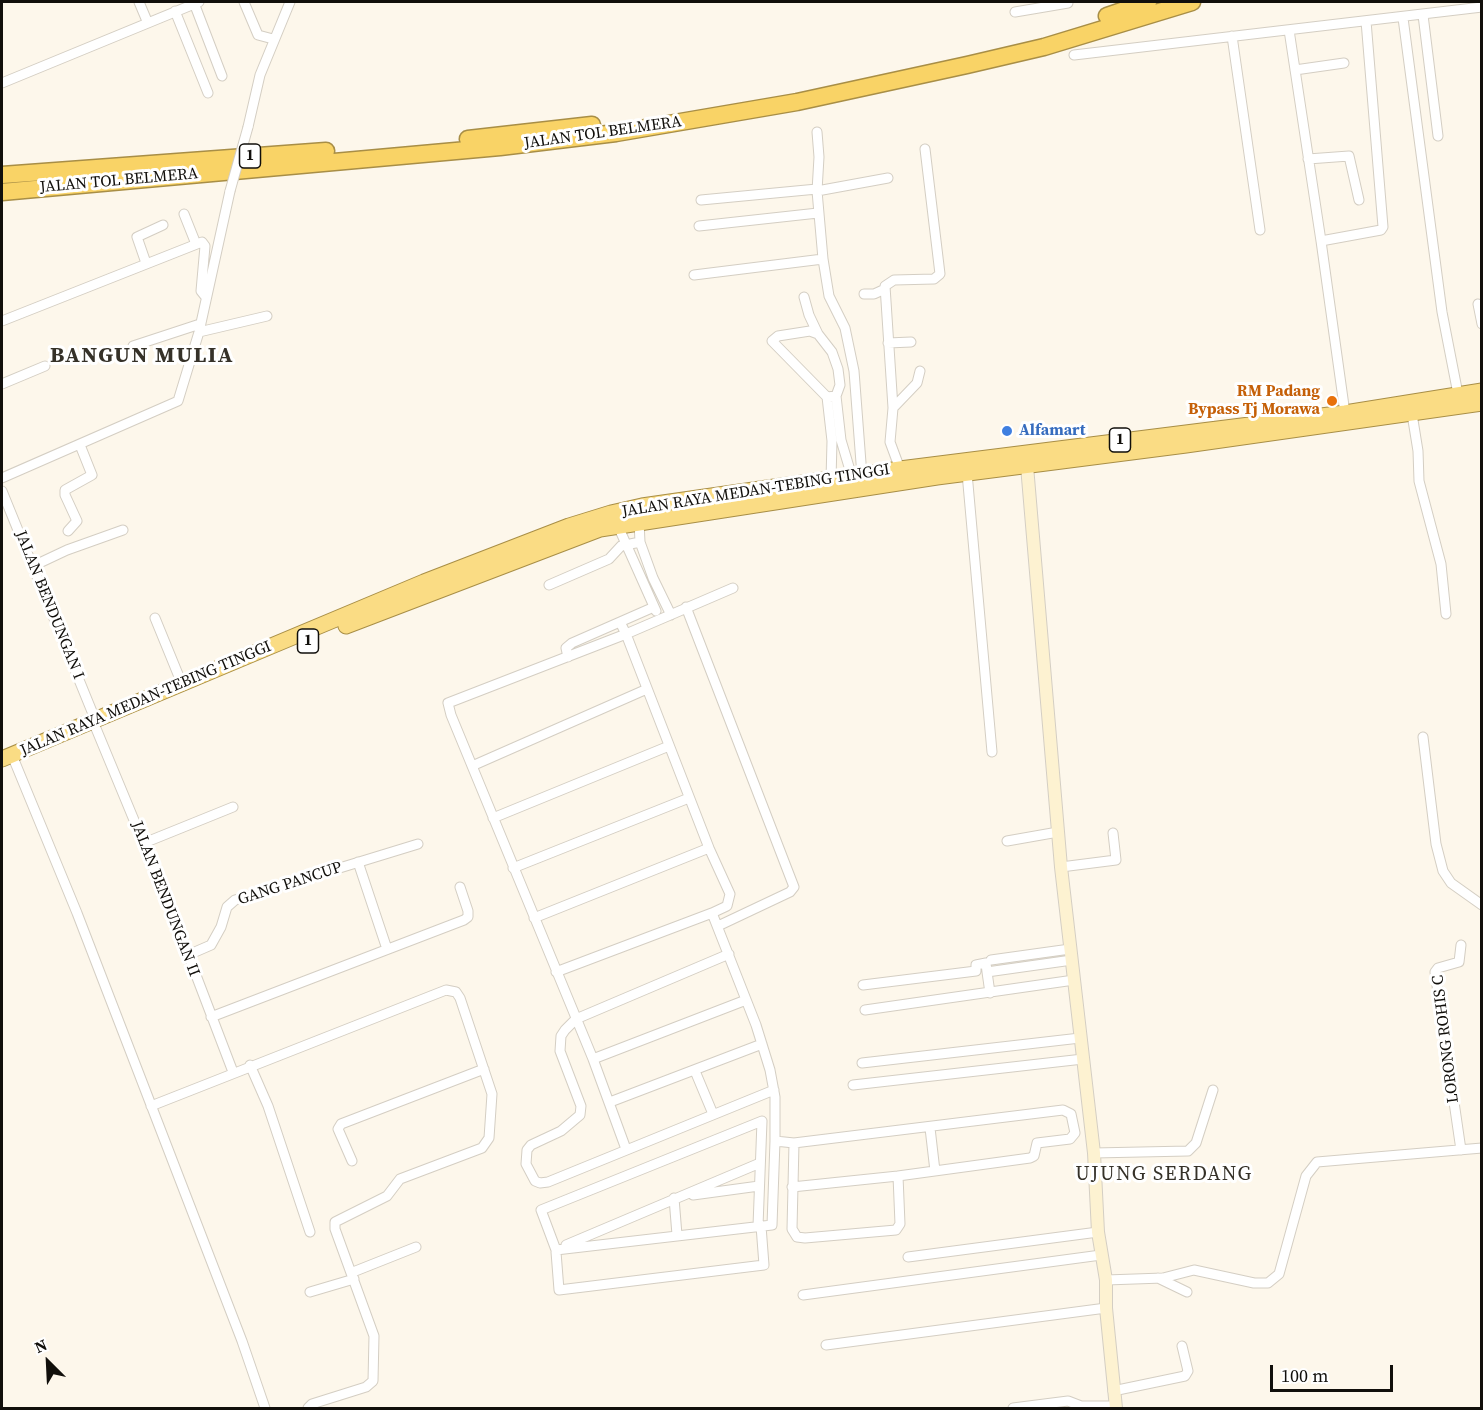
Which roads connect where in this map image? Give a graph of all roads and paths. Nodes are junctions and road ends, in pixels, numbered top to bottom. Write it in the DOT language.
graph roads {
  1 [pos="140,2"];
  2 [pos="197,2"];
  3 [pos="244,2"];
  4 [pos="290,2"];
  5 [pos="1068,2"];
  6 [pos="1080,2"];
  7 [pos="1148,2"];
  8 [pos="1192,2"];
  9 [pos="1479,5"];
  10 [pos="175,11"];
  11 [pos="1015,12"];
  12 [pos="1423,15"];
  13 [pos="1403,18"];
  14 [pos="147,21"];
  15 [pos="1366,21"];
  16 [pos="1289,30"];
  17 [pos="1232,36"];
  18 [pos="273,39"];
  19 [pos="1074,55"];
  20 [pos="1344,63"];
  21 [pos="1295,70"];
  22 [pos="222,76"];
  23 [pos="2,83"];
  24 [pos="208,93"];
  25 [pos="817,132"];
  26 [pos="1438,136"];
  27 [pos="517,139"];
  28 [pos="499,141"];
  29 [pos="925,149"];
  30 [pos="1308,159"];
  31 [pos="2,175"];
  32 [pos="888,178"];
  33 [pos="817,190"];
  34 [pos="2,192"];
  35 [pos="701,200"];
  36 [pos="1359,200"];
  37 [pos="818,213"];
  38 [pos="184,214"];
  39 [pos="163,225"];
  40 [pos="699,226"];
  41 [pos="1260,230"];
  42 [pos="1321,241"];
  43 [pos="196,244"];
  44 [pos="823,260"];
  45 [pos="146,263"];
  46 [pos="694,275"];
  47 [pos="885,289"];
  48 [pos="864,294"];
  49 [pos="205,296"];
  50 [pos="804,297"];
  51 [pos="1478,304"];
  52 [pos="267,316"];
  53 [pos="2,321"];
  54 [pos="1482,324"];
  55 [pos="200,328"];
  56 [pos="818,334"];
  57 [pos="911,342"];
  58 [pos="888,343"];
  59 [pos="133,346"];
  60 [pos="45,366"];
  61 [pos="920,371"];
  62 [pos="2,384"];
  63 [pos="1482,391"];
  64 [pos="1458,394"];
  65 [pos="832,397"];
  66 [pos="1482,403"];
  67 [pos="893,408"];
  68 [pos="1346,412"];
  69 [pos="1412,414"];
  70 [pos="837,441"];
  71 [pos="80,445"];
  72 [pos="1027,466"];
  73 [pos="900,469"];
  74 [pos="967,473"];
  75 [pos="857,476"];
  76 [pos="2,478"];
  77 [pos="831,480"];
  78 [pos="2,490"];
  79 [pos="788,494"];
  80 [pos="639,522"];
  81 [pos="618,526"];
  82 [pos="123,530"];
  83 [pos="68,531"];
  84 [pos="640,542"];
  85 [pos="627,544"];
  86 [pos="33,566"];
  87 [pos="549,585"];
  88 [pos="734,588"];
  89 [pos="654,607"];
  90 [pos="686,607"];
  91 [pos="1446,614"];
  92 [pos="671,615"];
  93 [pos="155,618"];
  94 [pos="659,619"];
  95 [pos="620,622"];
  96 [pos="626,634"];
  97 [pos="568,657"];
  98 [pos="182,684"];
  99 [pos="647,689"];
  100 [pos="95,723"];
  101 [pos="1423,737"];
  102 [pos="669,746"];
  103 [pos="992,752"];
  104 [pos="6,761"];
  105 [pos="472,766"];
  106 [pos="690,798"];
  107 [pos="233,807"];
  108 [pos="493,818"];
  109 [pos="1058,832"];
  110 [pos="1113,833"];
  111 [pos="1007,841"];
  112 [pos="144,843"];
  113 [pos="418,844"];
  114 [pos="709,848"];
  115 [pos="358,862"];
  116 [pos="1061,867"];
  117 [pos="513,868"];
  118 [pos="460,887"];
  119 [pos="1482,905"];
  120 [pos="712,913"];
  121 [pos="534,918"];
  122 [pos="718,926"];
  123 [pos="1461,945"];
  124 [pos="387,949"];
  125 [pos="729,954"];
  126 [pos="1071,954"];
  127 [pos="188,955"];
  128 [pos="991,960"];
  129 [pos="556,972"];
  130 [pos="987,972"];
  131 [pos="1074,980"];
  132 [pos="863,985"];
  133 [pos="990,993"];
  134 [pos="746,1000"];
  135 [pos="865,1010"];
  136 [pos="211,1017"];
  137 [pos="576,1019"];
  138 [pos="1080,1038"];
  139 [pos="762,1044"];
  140 [pos="592,1059"];
  141 [pos="1083,1059"];
  142 [pos="862,1063"];
  143 [pos="250,1065"];
  144 [pos="484,1069"];
  145 [pos="695,1071"];
  146 [pos="233,1072"];
  147 [pos="853,1085"];
  148 [pos="1213,1090"];
  149 [pos="774,1093"];
  150 [pos="610,1102"];
  151 [pos="151,1106"];
  152 [pos="713,1114"];
  153 [pos="930,1128"];
  154 [pos="776,1142"];
  155 [pos="791,1143"];
  156 [pos="1482,1148"];
  157 [pos="626,1149"];
  158 [pos="1461,1150"];
  159 [pos="1094,1153"];
  160 [pos="352,1161"];
  161 [pos="760,1163"];
  162 [pos="935,1171"];
  163 [pos="898,1176"];
  164 [pos="759,1186"];
  165 [pos="792,1187"];
  166 [pos="676,1197"];
  167 [pos="760,1226"];
  168 [pos="310,1232"];
  169 [pos="1098,1232"];
  170 [pos="677,1235"];
  171 [pos="416,1247"];
  172 [pos="556,1251"];
  173 [pos="1101,1255"];
  174 [pos="908,1257"];
  175 [pos="354,1276"];
  176 [pos="1158,1278"];
  177 [pos="1106,1280"];
  178 [pos="310,1292"];
  179 [pos="1187,1292"];
  180 [pos="803,1295"];
  181 [pos="1106,1308"];
  182 [pos="826,1345"];
  183 [pos="1182,1346"];
  184 [pos="1113,1391"];
  185 [pos="1115,1407"];
  186 [pos="265,1408"];
  187 [pos="308,1408"];
  188 [pos="1013,1408"];
  1 -- 14 [label="street"];
  2 -- 10 [label="street"];
  2 -- 22 [label="street"];
  3 -- 18 [label="street"];
  4 -- 18 [label="street"];
  5 -- 6 [label="street"];
  5 -- 11 [label="street"];
  7 -- 27 [label="highway, JALAN TOL BELMERA / 1"];
  8 -- 27 [label="highway, JALAN TOL BELMERA / 1"];
  9 -- 12 [label="street"];
  10 -- 14 [label="street"];
  10 -- 24 [label="street"];
  12 -- 13 [label="street"];
  12 -- 26 [label="street"];
  13 -- 15 [label="street"];
  13 -- 64 [label="street"];
  14 -- 23 [label="street"];
  15 -- 16 [label="street"];
  15 -- 42 [label="street"];
  16 -- 17 [label="street"];
  16 -- 21 [label="street"];
  17 -- 19 [label="street"];
  17 -- 41 [label="street"];
  18 -- 49 [label="street, bridge"];
  20 -- 21 [label="street"];
  21 -- 30 [label="street"];
  25 -- 33 [label="street"];
  27 -- 28 [label="highway, JALAN TOL BELMERA / 1"];
  28 -- 31 [label="highway, JALAN TOL BELMERA / 1"];
  28 -- 34 [label="highway, JALAN TOL BELMERA / 1"];
  29 -- 47 [label="street"];
  30 -- 36 [label="street"];
  30 -- 42 [label="street"];
  32 -- 33 [label="street"];
  33 -- 35 [label="street"];
  33 -- 37 [label="street"];
  37 -- 40 [label="street"];
  37 -- 44 [label="street"];
  38 -- 43 [label="street"];
  39 -- 45 [label="street"];
  42 -- 68 [label="street"];
  43 -- 45 [label="street"];
  43 -- 49 [label="street"];
  44 -- 46 [label="street"];
  44 -- 75 [label="street"];
  45 -- 53 [label="street"];
  47 -- 48 [label="street"];
  47 -- 58 [label="street"];
  49 -- 55 [label="street"];
  50 -- 56 [label="street"];
  51 -- 54 [label="street"];
  52 -- 55 [label="street"];
  55 -- 59 [label="street"];
  55 -- 71 [label="street"];
  56 -- 65 [label="street"];
  56 -- 65 [label="street"];
  57 -- 58 [label="street"];
  58 -- 67 [label="street"];
  60 -- 62 [label="street"];
  61 -- 67 [label="street"];
  63 -- 64 [label="highway, JALAN RAYA MEDAN-TEBING TINGGI / 1"];
  64 -- 68 [label="highway, JALAN RAYA MEDAN-TEBING TINGGI / 1"];
  65 -- 70 [label="street"];
  66 -- 69 [label="highway, JALAN RAYA MEDAN-TEBING TINGGI / 1"];
  67 -- 73 [label="street"];
  68 -- 73 [label="highway, JALAN RAYA MEDAN-TEBING TINGGI / 1"];
  69 -- 72 [label="highway, JALAN RAYA MEDAN-TEBING TINGGI / 1"];
  69 -- 91 [label="street"];
  70 -- 75 [label="street"];
  70 -- 77 [label="street"];
  71 -- 76 [label="street"];
  71 -- 83 [label="street"];
  72 -- 74 [label="highway, JALAN RAYA MEDAN-TEBING TINGGI / 1"];
  72 -- 109 [label="main road"];
  73 -- 75 [label="highway, JALAN RAYA MEDAN-TEBING TINGGI / 1"];
  74 -- 79 [label="highway, JALAN RAYA MEDAN-TEBING TINGGI / 1"];
  74 -- 103 [label="street"];
  75 -- 77 [label="highway, JALAN RAYA MEDAN-TEBING TINGGI / 1"];
  77 -- 79 [label="highway, JALAN RAYA MEDAN-TEBING TINGGI / 1"];
  78 -- 86 [label="street, JALAN BENDUNGAN I"];
  79 -- 80 [label="highway, JALAN RAYA MEDAN-TEBING TINGGI / 1"];
  79 -- 98 [label="highway, JALAN RAYA MEDAN-TEBING TINGGI / 1"];
  80 -- 81 [label="highway, JALAN RAYA MEDAN-TEBING TINGGI / 1"];
  80 -- 84 [label="street"];
  81 -- 85 [label="street"];
  81 -- 100 [label="highway, JALAN RAYA MEDAN-TEBING TINGGI / 1"];
  82 -- 86 [label="street"];
  84 -- 85 [label="street"];
  84 -- 92 [label="street"];
  85 -- 87 [label="street"];
  85 -- 89 [label="street"];
  86 -- 100 [label="street, JALAN BENDUNGAN I"];
  88 -- 90 [label="street"];
  89 -- 94 [label="street"];
  89 -- 95 [label="street"];
  90 -- 92 [label="street"];
  90 -- 122 [label="street"];
  92 -- 94 [label="street"];
  93 -- 98 [label="street"];
  94 -- 96 [label="street"];
  95 -- 96 [label="street"];
  95 -- 97 [label="street"];
  96 -- 97 [label="street"];
  96 -- 99 [label="street"];
  97 -- 105 [label="street"];
  98 -- 100 [label="highway, JALAN RAYA MEDAN-TEBING TINGGI / 1"];
  99 -- 102 [label="street"];
  99 -- 105 [label="street"];
  100 -- 104 [label="highway, JALAN RAYA MEDAN-TEBING TINGGI / 1"];
  100 -- 112 [label="street, JALAN BENDUNGAN II"];
  101 -- 119 [label="street"];
  102 -- 106 [label="street"];
  102 -- 108 [label="street"];
  104 -- 151 [label="street"];
  105 -- 108 [label="street"];
  106 -- 114 [label="street"];
  106 -- 117 [label="street"];
  107 -- 112 [label="street"];
  108 -- 117 [label="street"];
  109 -- 111 [label="street"];
  109 -- 116 [label="main road"];
  110 -- 116 [label="street"];
  112 -- 127 [label="street, JALAN BENDUNGAN II"];
  113 -- 115 [label="street, GANG PANCUP"];
  114 -- 120 [label="street"];
  114 -- 121 [label="street"];
  115 -- 124 [label="street"];
  115 -- 127 [label="street, GANG PANCUP"];
  116 -- 126 [label="main road"];
  117 -- 121 [label="street"];
  118 -- 124 [label="street"];
  120 -- 122 [label="street"];
  120 -- 129 [label="street"];
  121 -- 129 [label="street"];
  122 -- 125 [label="street"];
  123 -- 158 [label="street, LORONG ROHIS C"];
  124 -- 136 [label="street"];
  125 -- 134 [label="street"];
  125 -- 137 [label="street"];
  126 -- 128 [label="street"];
  126 -- 130 [label="street"];
  126 -- 131 [label="main road"];
  127 -- 136 [label="street, JALAN BENDUNGAN II"];
  129 -- 137 [label="street"];
  130 -- 132 [label="street"];
  130 -- 133 [label="street"];
  131 -- 133 [label="street"];
  131 -- 138 [label="main road"];
  133 -- 135 [label="street"];
  134 -- 139 [label="street"];
  134 -- 140 [label="street"];
  136 -- 146 [label="street, JALAN BENDUNGAN II"];
  137 -- 140 [label="street"];
  137 -- 157 [label="street"];
  138 -- 141 [label="main road"];
  138 -- 142 [label="street"];
  139 -- 145 [label="street"];
  139 -- 149 [label="street"];
  140 -- 150 [label="street"];
  141 -- 147 [label="street"];
  141 -- 159 [label="main road"];
  143 -- 144 [label="street"];
  143 -- 146 [label="street"];
  143 -- 168 [label="street"];
  144 -- 160 [label="street"];
  144 -- 175 [label="street"];
  145 -- 150 [label="street"];
  145 -- 152 [label="street"];
  146 -- 151 [label="street"];
  148 -- 159 [label="street"];
  149 -- 152 [label="street"];
  149 -- 154 [label="street"];
  150 -- 157 [label="street"];
  151 -- 186 [label="street"];
  152 -- 157 [label="street"];
  153 -- 155 [label="street"];
  153 -- 162 [label="street"];
  153 -- 162 [label="street"];
  154 -- 155 [label="street"];
  154 -- 167 [label="street"];
  155 -- 165 [label="street"];
  156 -- 158 [label="street"];
  158 -- 176 [label="street"];
  159 -- 169 [label="main road"];
  161 -- 164 [label="street"];
  161 -- 166 [label="street"];
  161 -- 172 [label="street"];
  162 -- 163 [label="street"];
  163 -- 165 [label="street"];
  163 -- 165 [label="street"];
  164 -- 166 [label="street"];
  164 -- 167 [label="street"];
  166 -- 170 [label="street"];
  166 -- 172 [label="street"];
  167 -- 170 [label="street"];
  167 -- 172 [label="street"];
  169 -- 173 [label="main road"];
  169 -- 174 [label="street"];
  170 -- 172 [label="street"];
  171 -- 175 [label="street"];
  173 -- 177 [label="main road"];
  173 -- 180 [label="street"];
  175 -- 178 [label="street"];
  175 -- 187 [label="street"];
  176 -- 177 [label="street"];
  176 -- 179 [label="street"];
  177 -- 181 [label="main road"];
  181 -- 182 [label="street"];
  181 -- 184 [label="main road"];
  183 -- 184 [label="street"];
  184 -- 185 [label="main road"];
  185 -- 188 [label="street"];
}
